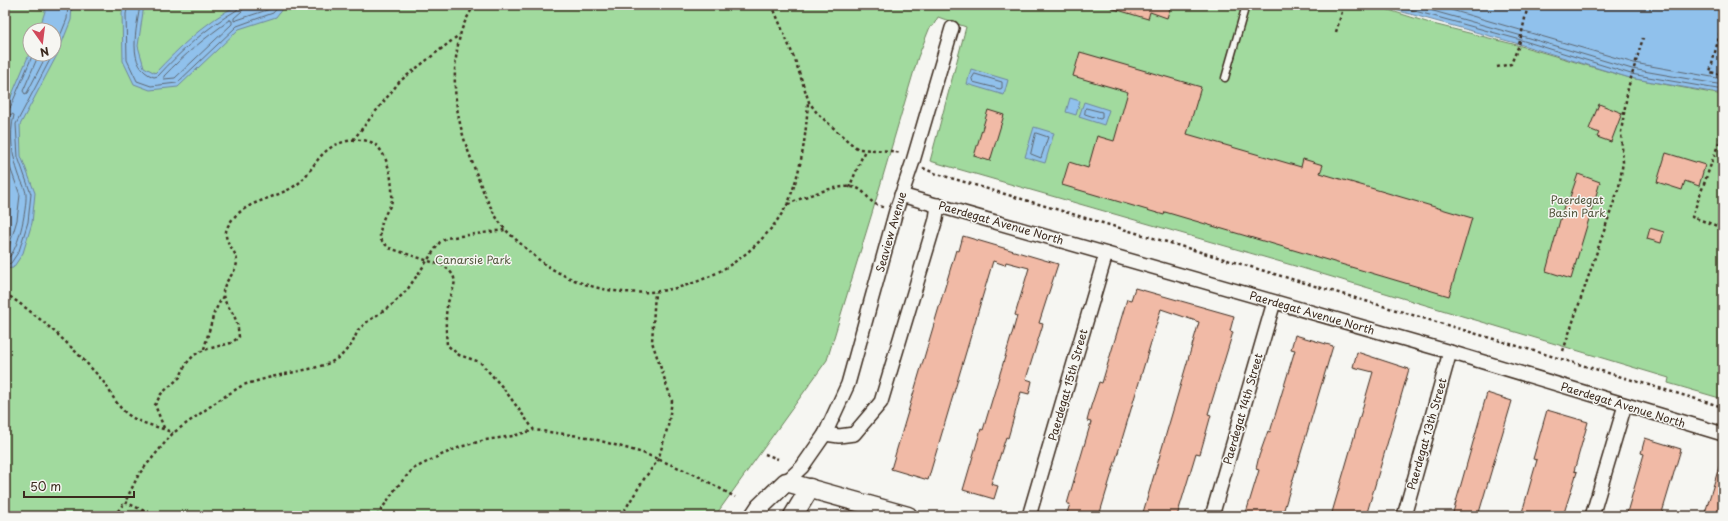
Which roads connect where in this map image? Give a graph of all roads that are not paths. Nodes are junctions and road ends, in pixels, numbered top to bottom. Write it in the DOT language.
graph roads {
  1 [pos="1246,5"];
  2 [pos="952,28"];
  3 [pos="1225,78"];
  4 [pos="901,195"];
  5 [pos="938,205"];
  6 [pos="1106,254"];
  7 [pos="1274,302"];
  8 [pos="1450,352"];
  9 [pos="1625,405"];
  10 [pos="825,434"];
  11 [pos="1723,434"];
  12 [pos="786,482"];
  13 [pos="810,488"];
  14 [pos="754,516"];
  15 [pos="793,516"];
  16 [pos="908,516"];
  17 [pos="1029,516"];
  18 [pos="1212,516"];
  19 [pos="1404,516"];
  20 [pos="1592,516"];
  1 -- 3 [label="lane"];
  2 -- 4 [label="street, Seaview Avenue"];
  4 -- 5 [label="street, Paerdegat Avenue North"];
  4 -- 10 [label="street, Seaview Avenue"];
  5 -- 6 [label="street, Paerdegat Avenue North"];
  5 -- 10 [label="street"];
  6 -- 7 [label="street, Paerdegat Avenue North"];
  6 -- 17 [label="street, Paerdegat 15th Street"];
  7 -- 8 [label="street, Paerdegat Avenue North"];
  7 -- 18 [label="street, Paerdegat 14th Street"];
  8 -- 9 [label="street, Paerdegat Avenue North"];
  8 -- 19 [label="street, Paerdegat 13th Street"];
  9 -- 11 [label="street, Paerdegat Avenue North"];
  9 -- 20 [label="street"];
  10 -- 12 [label="street, Seaview Avenue"];
  12 -- 13 [label="street"];
  12 -- 14 [label="street, Seaview Avenue"];
  13 -- 15 [label="street"];
  13 -- 16 [label="street"];
}
